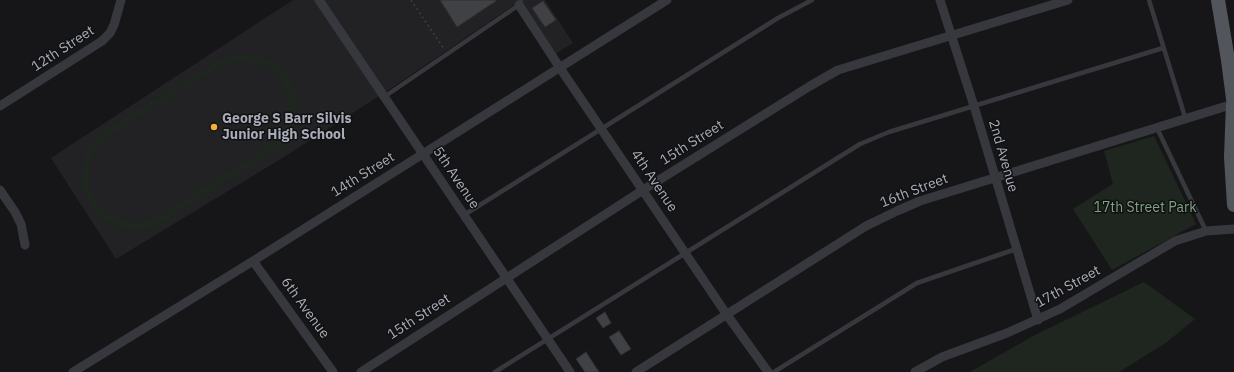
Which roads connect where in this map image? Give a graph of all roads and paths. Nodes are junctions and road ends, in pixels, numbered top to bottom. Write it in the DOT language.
graph roads {
  1 [pos="121,0"];
  2 [pos="319,0"];
  3 [pos="411,0"];
  4 [pos="667,0"];
  5 [pos="812,0"];
  6 [pos="940,0"];
  7 [pos="1068,0"];
  8 [pos="1149,0"];
  9 [pos="1218,0"];
  10 [pos="520,3"];
  11 [pos="951,36"];
  12 [pos="1163,48"];
  13 [pos="448,54"];
  14 [pos="560,68"];
  15 [pos="384,97"];
  16 [pos="1234,105"];
  17 [pos="0,106"];
  18 [pos="974,106"];
  19 [pos="1185,118"];
  20 [pos="602,128"];
  21 [pos="1157,128"];
  22 [pos="423,153"];
  23 [pos="995,178"];
  24 [pos="0,190"];
  25 [pos="643,190"];
  26 [pos="1234,205"];
  27 [pos="464,215"];
  28 [pos="1234,229"];
  29 [pos="1206,231"];
  30 [pos="25,245"];
  31 [pos="1016,249"];
  32 [pos="686,253"];
  33 [pos="253,261"];
  34 [pos="507,277"];
  35 [pos="727,315"];
  36 [pos="1038,320"];
  37 [pos="548,339"];
  38 [pos="77,371"];
  39 [pos="334,372"];
  40 [pos="361,372"];
  41 [pos="496,372"];
  42 [pos="570,372"];
  43 [pos="636,372"];
  44 [pos="768,372"];
  45 [pos="774,372"];
  46 [pos="915,372"];
  1 -- 17 [label="street, 12th Street"];
  2 -- 15 [label="street, 5th Avenue"];
  3 -- 13 [label="path"];
  4 -- 14 [label="street, 14th Street"];
  5 -- 20 [label="lane"];
  6 -- 11 [label="street, 2nd Avenue"];
  7 -- 11 [label="street, 15th Street"];
  8 -- 12 [label="lane"];
  9 -- 16 [label="main road"];
  10 -- 13 [label="lane"];
  10 -- 14 [label="street, 4th Avenue"];
  11 -- 18 [label="street, 2nd Avenue"];
  11 -- 25 [label="street, 15th Street"];
  12 -- 18 [label="lane"];
  12 -- 19 [label="lane"];
  13 -- 15 [label="lane"];
  14 -- 20 [label="street, 4th Avenue"];
  14 -- 22 [label="street, 14th Street"];
  15 -- 22 [label="street, 5th Avenue"];
  16 -- 19 [label="street, 16th Street"];
  16 -- 26 [label="main road"];
  18 -- 23 [label="street, 2nd Avenue"];
  18 -- 32 [label="lane"];
  19 -- 21 [label="street, 16th Street"];
  20 -- 25 [label="street, 4th Avenue"];
  20 -- 27 [label="lane"];
  21 -- 23 [label="street, 16th Street"];
  21 -- 29 [label="lane"];
  22 -- 27 [label="street, 5th Avenue"];
  22 -- 33 [label="street, 14th Street"];
  23 -- 31 [label="street, 2nd Avenue"];
  23 -- 35 [label="street, 16th Street"];
  24 -- 30 [label="street"];
  25 -- 32 [label="street, 4th Avenue"];
  25 -- 34 [label="street, 15th Street"];
  27 -- 34 [label="street, 5th Avenue"];
  28 -- 29 [label="street, 17th Street"];
  29 -- 36 [label="street, 17th Street"];
  31 -- 36 [label="street, 2nd Avenue"];
  31 -- 45 [label="lane"];
  32 -- 35 [label="street, 4th Avenue"];
  32 -- 37 [label="lane"];
  33 -- 38 [label="street, 14th Street"];
  33 -- 39 [label="street, 6th Avenue"];
  34 -- 37 [label="street, 5th Avenue"];
  34 -- 40 [label="street, 15th Street"];
  35 -- 43 [label="street, 16th Street"];
  35 -- 44 [label="street, 4th Avenue"];
  36 -- 46 [label="street, 17th Street"];
  37 -- 41 [label="lane"];
  37 -- 42 [label="street, 5th Avenue"];
}
